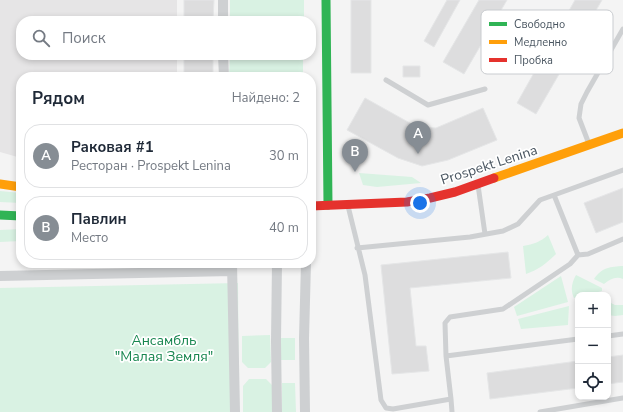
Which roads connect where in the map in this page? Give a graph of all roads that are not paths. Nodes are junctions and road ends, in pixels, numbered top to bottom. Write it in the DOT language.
graph roads {
  1 [pos="223,0"];
  2 [pos="326,0"];
  3 [pos="223,16"];
  4 [pos="623,29"];
  5 [pos="613,46"];
  6 [pos="223,60"];
  7 [pos="224,72"];
  8 [pos="597,74"];
  9 [pos="386,80"];
  10 [pos="485,89"];
  11 [pos="623,133"];
  12 [pos="589,145"];
  13 [pos="623,170"];
  14 [pos="0,184"];
  15 [pos="478,184"];
  16 [pos="16,186"];
  17 [pos="554,195"];
  18 [pos="348,204"];
  19 [pos="316,206"];
  20 [pos="328,206"];
  21 [pos="0,215"];
  22 [pos="16,216"];
  23 [pos="485,234"];
  24 [pos="623,239"];
  25 [pos="358,248"];
  26 [pos="578,255"];
  27 [pos="206,268"];
  28 [pos="232,268"];
  29 [pos="277,268"];
  30 [pos="306,268"];
  31 [pos="0,276"];
  32 [pos="623,334"];
  33 [pos="611,336"];
  34 [pos="575,339"];
  35 [pos="446,356"];
  36 [pos="623,398"];
  37 [pos="451,399"];
  38 [pos="385,410"];
  39 [pos="234,412"];
  40 [pos="276,412"];
  41 [pos="305,412"];
  42 [pos="452,412"];
  43 [pos="540,412"];
  1 -- 3 [label="street"];
  2 -- 20 [label="street"];
  4 -- 5 [label="lane"];
  6 -- 7 [label="street"];
  8 -- 12 [label="lane"];
  9 -- 10 [label="lane"];
  11 -- 12 [label="street, Prospekt Lenina"];
  12 -- 15 [label="street, Prospekt Lenina"];
  13 -- 17 [label="lane"];
  14 -- 16 [label="street"];
  15 -- 18 [label="street, Prospekt Lenina"];
  15 -- 23 [label="lane"];
  17 -- 23 [label="lane"];
  17 -- 26 [label="lane"];
  18 -- 20 [label="street, Prospekt Lenina"];
  18 -- 25 [label="lane"];
  19 -- 20 [label="street, Prospekt Lenina"];
  21 -- 22 [label="street"];
  23 -- 25 [label="lane"];
  24 -- 26 [label="lane"];
  25 -- 38 [label="lane"];
  26 -- 35 [label="lane"];
  27 -- 31 [label="street"];
  28 -- 39 [label="street"];
  29 -- 40 [label="street"];
  30 -- 41 [label="street"];
  32 -- 33 [label="lane"];
  34 -- 35 [label="lane"];
  35 -- 37 [label="lane"];
  36 -- 43 [label="lane"];
  37 -- 38 [label="lane"];
  37 -- 42 [label="lane"];
}
